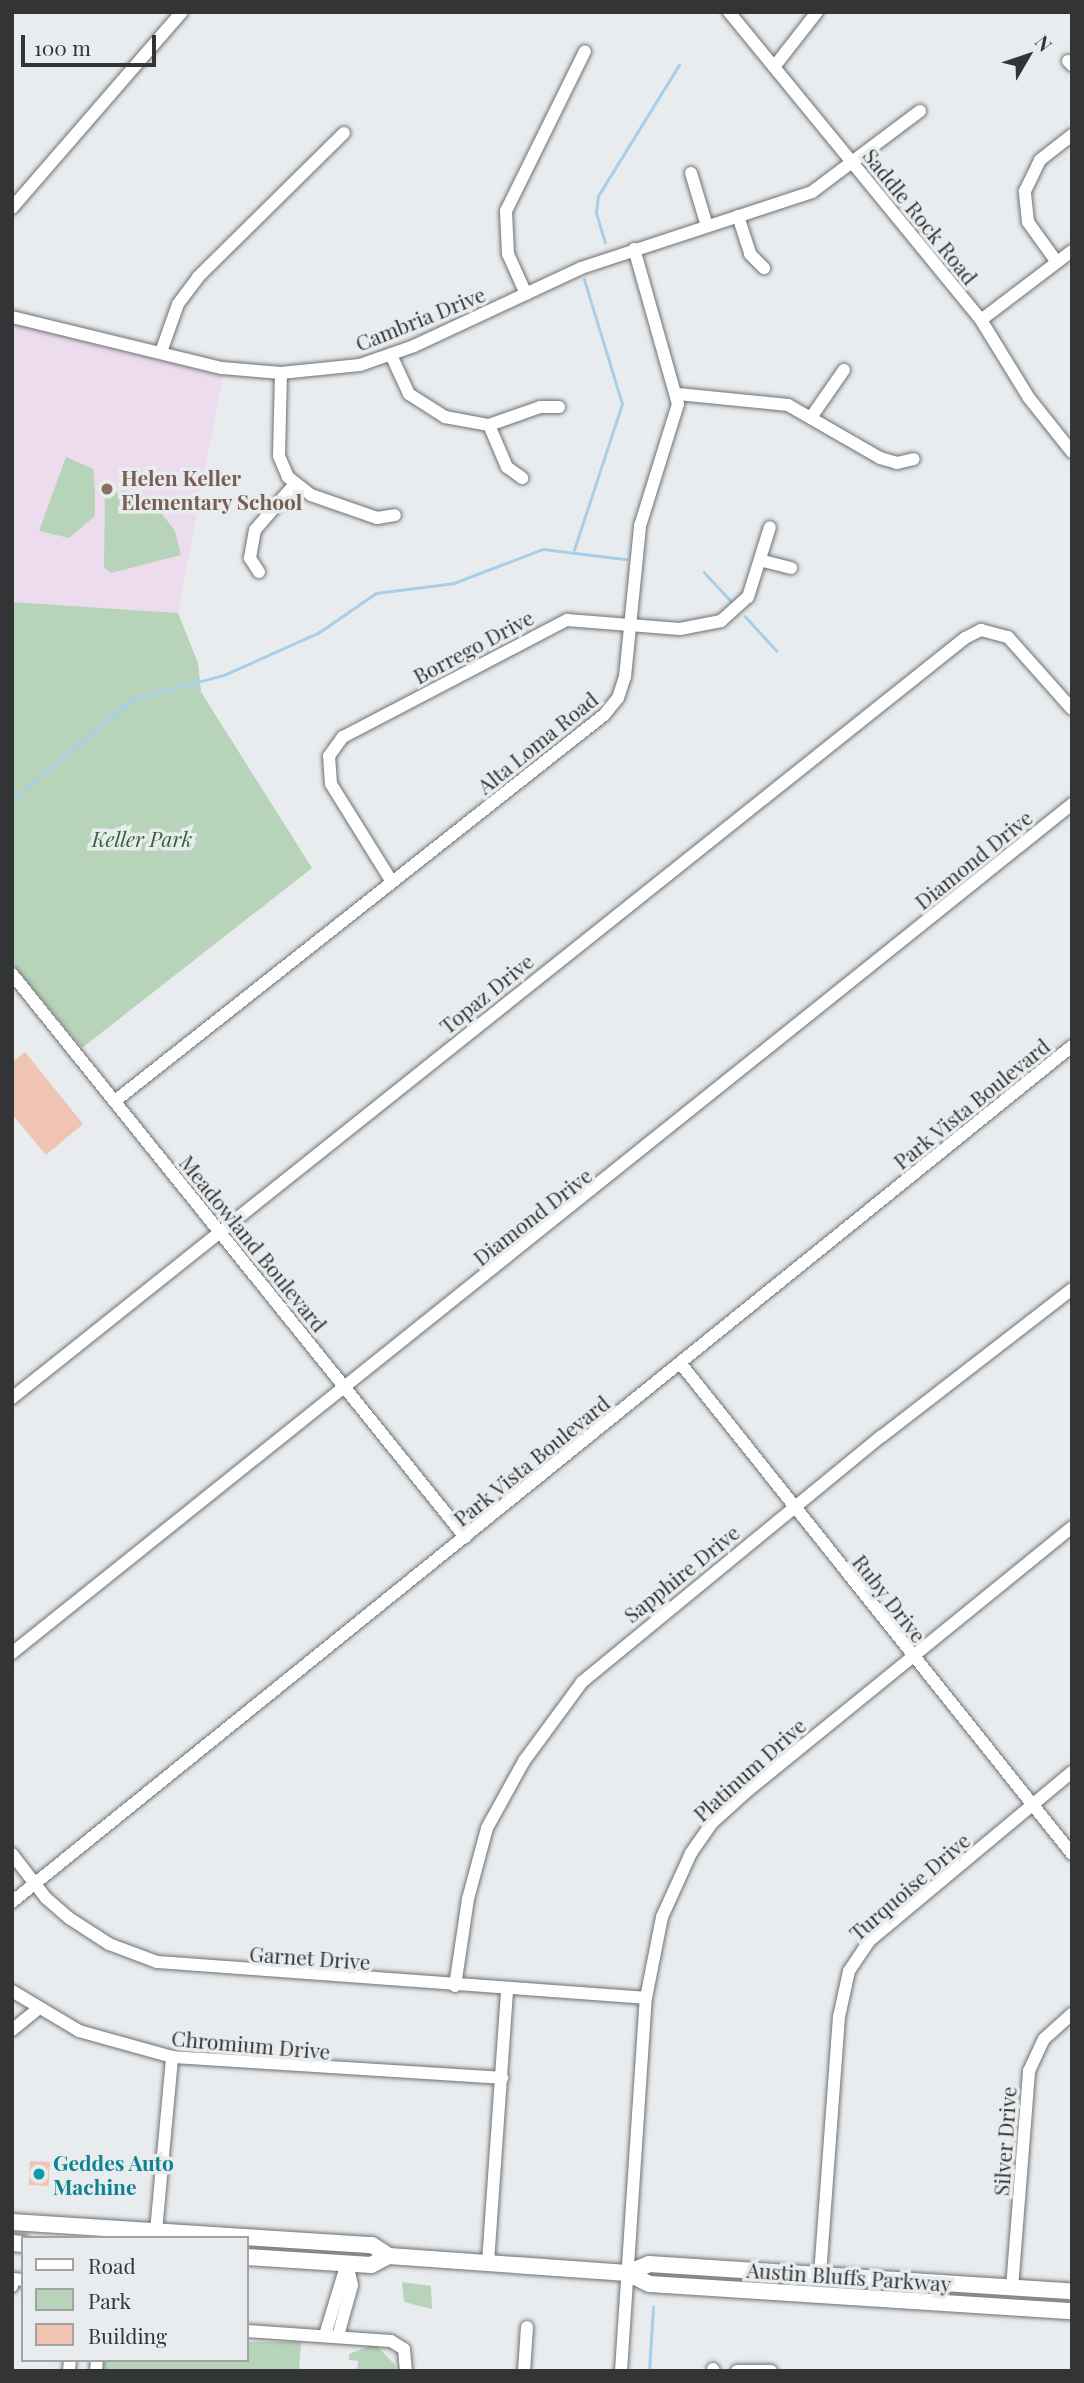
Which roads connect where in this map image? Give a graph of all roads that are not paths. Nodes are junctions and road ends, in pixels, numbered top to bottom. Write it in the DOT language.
graph roads {
  1 [pos="182,12"];
  2 [pos="729,12"];
  3 [pos="817,12"];
  4 [pos="585,51"];
  5 [pos="774,67"];
  6 [pos="919,111"];
  7 [pos="549,121"];
  8 [pos="562,127"];
  9 [pos="344,133"];
  10 [pos="1072,135"];
  11 [pos="854,163"];
  12 [pos="691,173"];
  13 [pos="12,208"];
  14 [pos="738,216"];
  15 [pos="707,226"];
  16 [pos="634,249"];
  17 [pos="1072,250"];
  18 [pos="1056,261"];
  19 [pos="764,268"];
  20 [pos="526,294"];
  21 [pos="12,317"];
  22 [pos="981,320"];
  23 [pos="161,352"];
  24 [pos="391,355"];
  25 [pos="844,370"];
  26 [pos="281,373"];
  27 [pos="678,394"];
  28 [pos="559,407"];
  29 [pos="812,416"];
  30 [pos="489,425"];
  31 [pos="1072,452"];
  32 [pos="914,459"];
  33 [pos="522,478"];
  34 [pos="294,485"];
  35 [pos="395,515"];
  36 [pos="770,527"];
  37 [pos="763,561"];
  38 [pos="791,568"];
  39 [pos="259,572"];
  40 [pos="631,626"];
  41 [pos="1072,709"];
  42 [pos="1072,804"];
  43 [pos="392,882"];
  44 [pos="12,974"];
  45 [pos="1072,1046"];
  46 [pos="115,1101"];
  47 [pos="220,1231"];
  48 [pos="1072,1289"];
  49 [pos="681,1364"];
  50 [pos="345,1386"];
  51 [pos="12,1398"];
  52 [pos="794,1507"];
  53 [pos="1072,1527"];
  54 [pos="465,1537"];
  55 [pos="12,1653"];
  56 [pos="911,1654"];
  57 [pos="1072,1773"];
  58 [pos="1032,1804"];
  59 [pos="1072,1853"];
  60 [pos="12,1854"];
  61 [pos="35,1884"];
  62 [pos="12,1902"];
  63 [pos="455,1986"];
  64 [pos="506,1989"];
  65 [pos="12,1991"];
  66 [pos="646,1998"];
  67 [pos="37,2010"];
  68 [pos="1072,2014"];
  69 [pos="12,2030"];
  70 [pos="172,2057"];
  71 [pos="502,2078"];
  72 [pos="12,2222"];
  73 [pos="154,2234"];
  74 [pos="194,2236"];
  75 [pos="248,2239"];
  76 [pos="389,2256"];
  77 [pos="248,2257"];
  78 [pos="347,2263"];
  79 [pos="488,2263"];
  80 [pos="627,2273"];
  81 [pos="820,2275"];
  82 [pos="13,2279"];
  83 [pos="12,2286"];
  84 [pos="1012,2288"];
  85 [pos="1048,2290"];
  86 [pos="1072,2291"];
  87 [pos="1015,2308"];
  88 [pos="1072,2312"];
  89 [pos="527,2327"];
  90 [pos="248,2331"];
  91 [pos="332,2335"];
  92 [pos="406,2371"];
  93 [pos="524,2371"];
  94 [pos="621,2371"];
  95 [pos="737,2371"];
  96 [pos="771,2371"];
  1 -- 13 [label="street"];
  2 -- 5 [label="street, Saddle Rock Road"];
  3 -- 5 [label="street"];
  4 -- 7 [label="street"];
  5 -- 11 [label="street, Saddle Rock Road"];
  6 -- 11 [label="street, Cambria Drive"];
  7 -- 8 [label="street"];
  7 -- 20 [label="street"];
  9 -- 23 [label="street"];
  10 -- 18 [label="street"];
  11 -- 14 [label="street, Cambria Drive"];
  11 -- 22 [label="street, Saddle Rock Road"];
  12 -- 15 [label="street"];
  14 -- 15 [label="street, Cambria Drive"];
  14 -- 19 [label="street"];
  15 -- 16 [label="street, Cambria Drive"];
  16 -- 20 [label="street, Cambria Drive"];
  16 -- 27 [label="street"];
  17 -- 18 [label="street"];
  18 -- 22 [label="street"];
  20 -- 24 [label="street, Cambria Drive"];
  21 -- 23 [label="street, Cambria Drive"];
  22 -- 31 [label="street, Saddle Rock Road"];
  23 -- 26 [label="street, Cambria Drive"];
  24 -- 26 [label="street, Cambria Drive"];
  24 -- 30 [label="street"];
  25 -- 29 [label="street"];
  26 -- 34 [label="street"];
  27 -- 29 [label="street"];
  27 -- 40 [label="street, Alta Loma Road"];
  28 -- 30 [label="street"];
  29 -- 32 [label="street"];
  30 -- 33 [label="street"];
  34 -- 35 [label="street"];
  34 -- 39 [label="street"];
  36 -- 37 [label="street, Borrego Drive"];
  37 -- 38 [label="street"];
  37 -- 40 [label="street, Borrego Drive"];
  40 -- 43 [label="street, Alta Loma Road"];
  40 -- 43 [label="street, Borrego Drive"];
  41 -- 47 [label="street, Topaz Drive"];
  42 -- 50 [label="street, Diamond Drive"];
  43 -- 46 [label="street, Alta Loma Road"];
  44 -- 46 [label="street, Meadowland Boulevard"];
  45 -- 49 [label="street, Park Vista Boulevard"];
  46 -- 47 [label="street, Meadowland Boulevard"];
  47 -- 50 [label="street, Meadowland Boulevard"];
  47 -- 51 [label="street, Topaz Drive"];
  48 -- 52 [label="street, Sapphire Drive"];
  49 -- 52 [label="street, Ruby Drive"];
  49 -- 54 [label="street, Park Vista Boulevard"];
  50 -- 54 [label="street, Meadowland Boulevard"];
  50 -- 55 [label="street, Diamond Drive"];
  52 -- 56 [label="street, Ruby Drive"];
  52 -- 63 [label="street, Sapphire Drive"];
  53 -- 56 [label="street, Platinum Drive"];
  54 -- 61 [label="street, Park Vista Boulevard"];
  56 -- 58 [label="street, Ruby Drive"];
  56 -- 66 [label="street, Platinum Drive"];
  57 -- 58 [label="street, Turquoise Drive"];
  58 -- 59 [label="street, Ruby Drive"];
  58 -- 81 [label="street, Turquoise Drive"];
  60 -- 61 [label="street, Garnet Drive"];
  61 -- 62 [label="street, Park Vista Boulevard"];
  61 -- 63 [label="street, Garnet Drive"];
  63 -- 64 [label="street, Garnet Drive"];
  64 -- 66 [label="street, Garnet Drive"];
  64 -- 71 [label="street"];
  65 -- 67 [label="street, Chromium Drive"];
  66 -- 80 [label="street, Platinum Drive"];
  67 -- 69 [label="street"];
  67 -- 70 [label="street, Chromium Drive"];
  68 -- 84 [label="street, Silver Drive"];
  70 -- 71 [label="street, Chromium Drive"];
  70 -- 73 [label="street"];
  71 -- 79 [label="street"];
  72 -- 73 [label="main road, Austin Bluffs Parkway"];
  73 -- 74 [label="main road, Austin Bluffs Parkway"];
  75 -- 76 [label="main road, Austin Bluffs Parkway"];
  76 -- 78 [label="main road, Austin Bluffs Parkway"];
  76 -- 79 [label="main road, Austin Bluffs Parkway"];
  77 -- 78 [label="main road, Austin Bluffs Parkway"];
  78 -- 91 [label="street"];
  79 -- 80 [label="main road, Austin Bluffs Parkway"];
  80 -- 81 [label="main road, Austin Bluffs Parkway"];
  80 -- 87 [label="main road, Austin Bluffs Parkway"];
  80 -- 94 [label="street, Platinum Drive"];
  81 -- 84 [label="main road, Austin Bluffs Parkway"];
  82 -- 83 [label="street"];
  84 -- 85 [label="main road, Austin Bluffs Parkway"];
  85 -- 86 [label="main road, Austin Bluffs Parkway"];
  85 -- 87 [label="main road"];
  87 -- 88 [label="main road, Austin Bluffs Parkway"];
  89 -- 93 [label="street"];
  90 -- 91 [label="street"];
  91 -- 92 [label="street"];
  95 -- 96 [label="street"];
}
